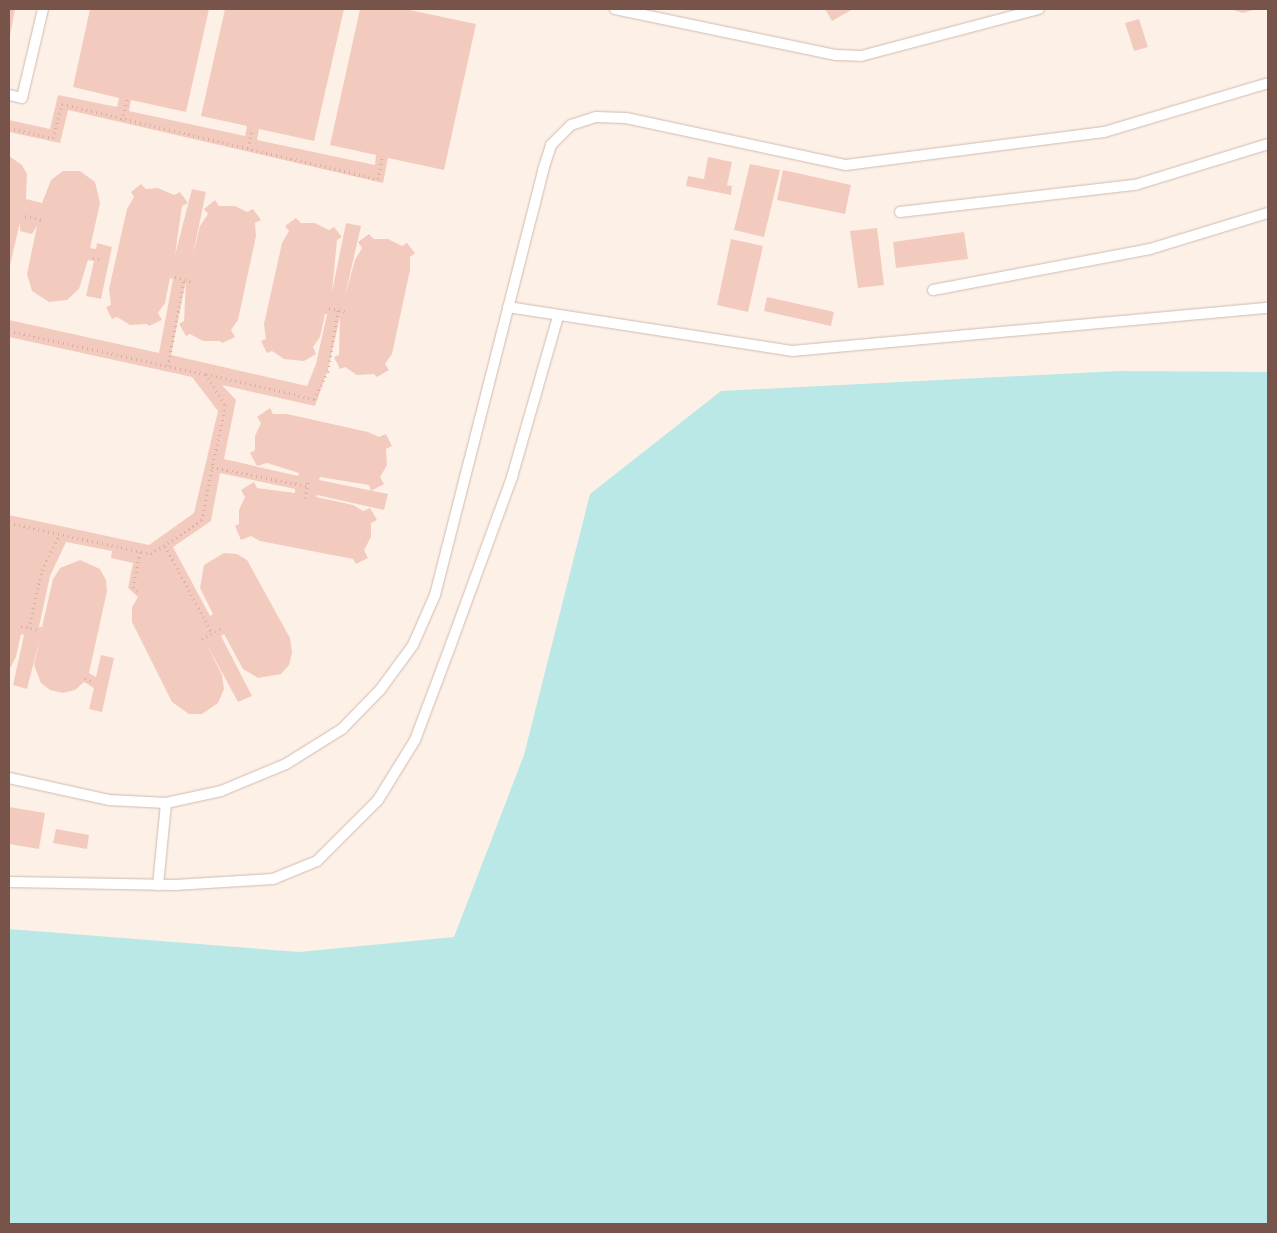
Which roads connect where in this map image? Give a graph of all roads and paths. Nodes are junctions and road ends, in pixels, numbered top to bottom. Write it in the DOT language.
graph roads {
  1 [pos="43,9"];
  2 [pos="615,9"];
  3 [pos="1040,9"];
  4 [pos="1268,83"];
  5 [pos="9,95"];
  6 [pos="127,100"];
  7 [pos="122,120"];
  8 [pos="9,128"];
  9 [pos="252,129"];
  10 [pos="1268,144"];
  11 [pos="248,148"];
  12 [pos="382,158"];
  13 [pos="900,212"];
  14 [pos="1268,213"];
  15 [pos="25,216"];
  16 [pos="44,220"];
  17 [pos="93,258"];
  18 [pos="100,259"];
  19 [pos="175,277"];
  20 [pos="184,279"];
  21 [pos="193,282"];
  22 [pos="933,290"];
  23 [pos="508,307"];
  24 [pos="329,308"];
  25 [pos="1268,308"];
  26 [pos="338,310"];
  27 [pos="347,312"];
  28 [pos="558,316"];
  29 [pos="9,331"];
  30 [pos="168,366"];
  31 [pos="205,374"];
  32 [pos="212,467"];
  33 [pos="309,478"];
  34 [pos="307,486"];
  35 [pos="305,498"];
  36 [pos="9,524"];
  37 [pos="59,535"];
  38 [pos="165,546"];
  39 [pos="140,552"];
  40 [pos="140,593"];
  41 [pos="21,626"];
  42 [pos="29,628"];
  43 [pos="222,628"];
  44 [pos="38,630"];
  45 [pos="212,633"];
  46 [pos="202,639"];
  47 [pos="85,678"];
  48 [pos="94,682"];
  49 [pos="9,778"];
  50 [pos="166,803"];
  51 [pos="9,882"];
  52 [pos="158,885"];
  1 -- 5 [label="lane"];
  2 -- 3 [label="lane"];
  4 -- 23 [label="lane"];
  6 -- 7 [label="path"];
  7 -- 8 [label="path"];
  7 -- 11 [label="path"];
  9 -- 11 [label="path"];
  10 -- 13 [label="lane"];
  11 -- 12 [label="path"];
  14 -- 22 [label="lane"];
  15 -- 16 [label="path"];
  17 -- 18 [label="path"];
  19 -- 20 [label="path"];
  20 -- 21 [label="path"];
  20 -- 30 [label="path"];
  23 -- 28 [label="lane"];
  23 -- 50 [label="lane"];
  24 -- 26 [label="path"];
  25 -- 28 [label="lane"];
  26 -- 27 [label="path"];
  26 -- 31 [label="path"];
  28 -- 52 [label="lane"];
  29 -- 30 [label="path"];
  30 -- 31 [label="path"];
  31 -- 32 [label="path"];
  32 -- 34 [label="path"];
  32 -- 38 [label="path"];
  33 -- 34 [label="path"];
  34 -- 35 [label="path"];
  36 -- 37 [label="path"];
  37 -- 39 [label="path"];
  37 -- 42 [label="path"];
  38 -- 39 [label="path"];
  38 -- 45 [label="path"];
  39 -- 40 [label="path"];
  41 -- 42 [label="path"];
  42 -- 44 [label="path"];
  43 -- 45 [label="path"];
  45 -- 46 [label="path"];
  47 -- 48 [label="path"];
  49 -- 50 [label="lane"];
  50 -- 52 [label="lane"];
  51 -- 52 [label="lane"];
}
